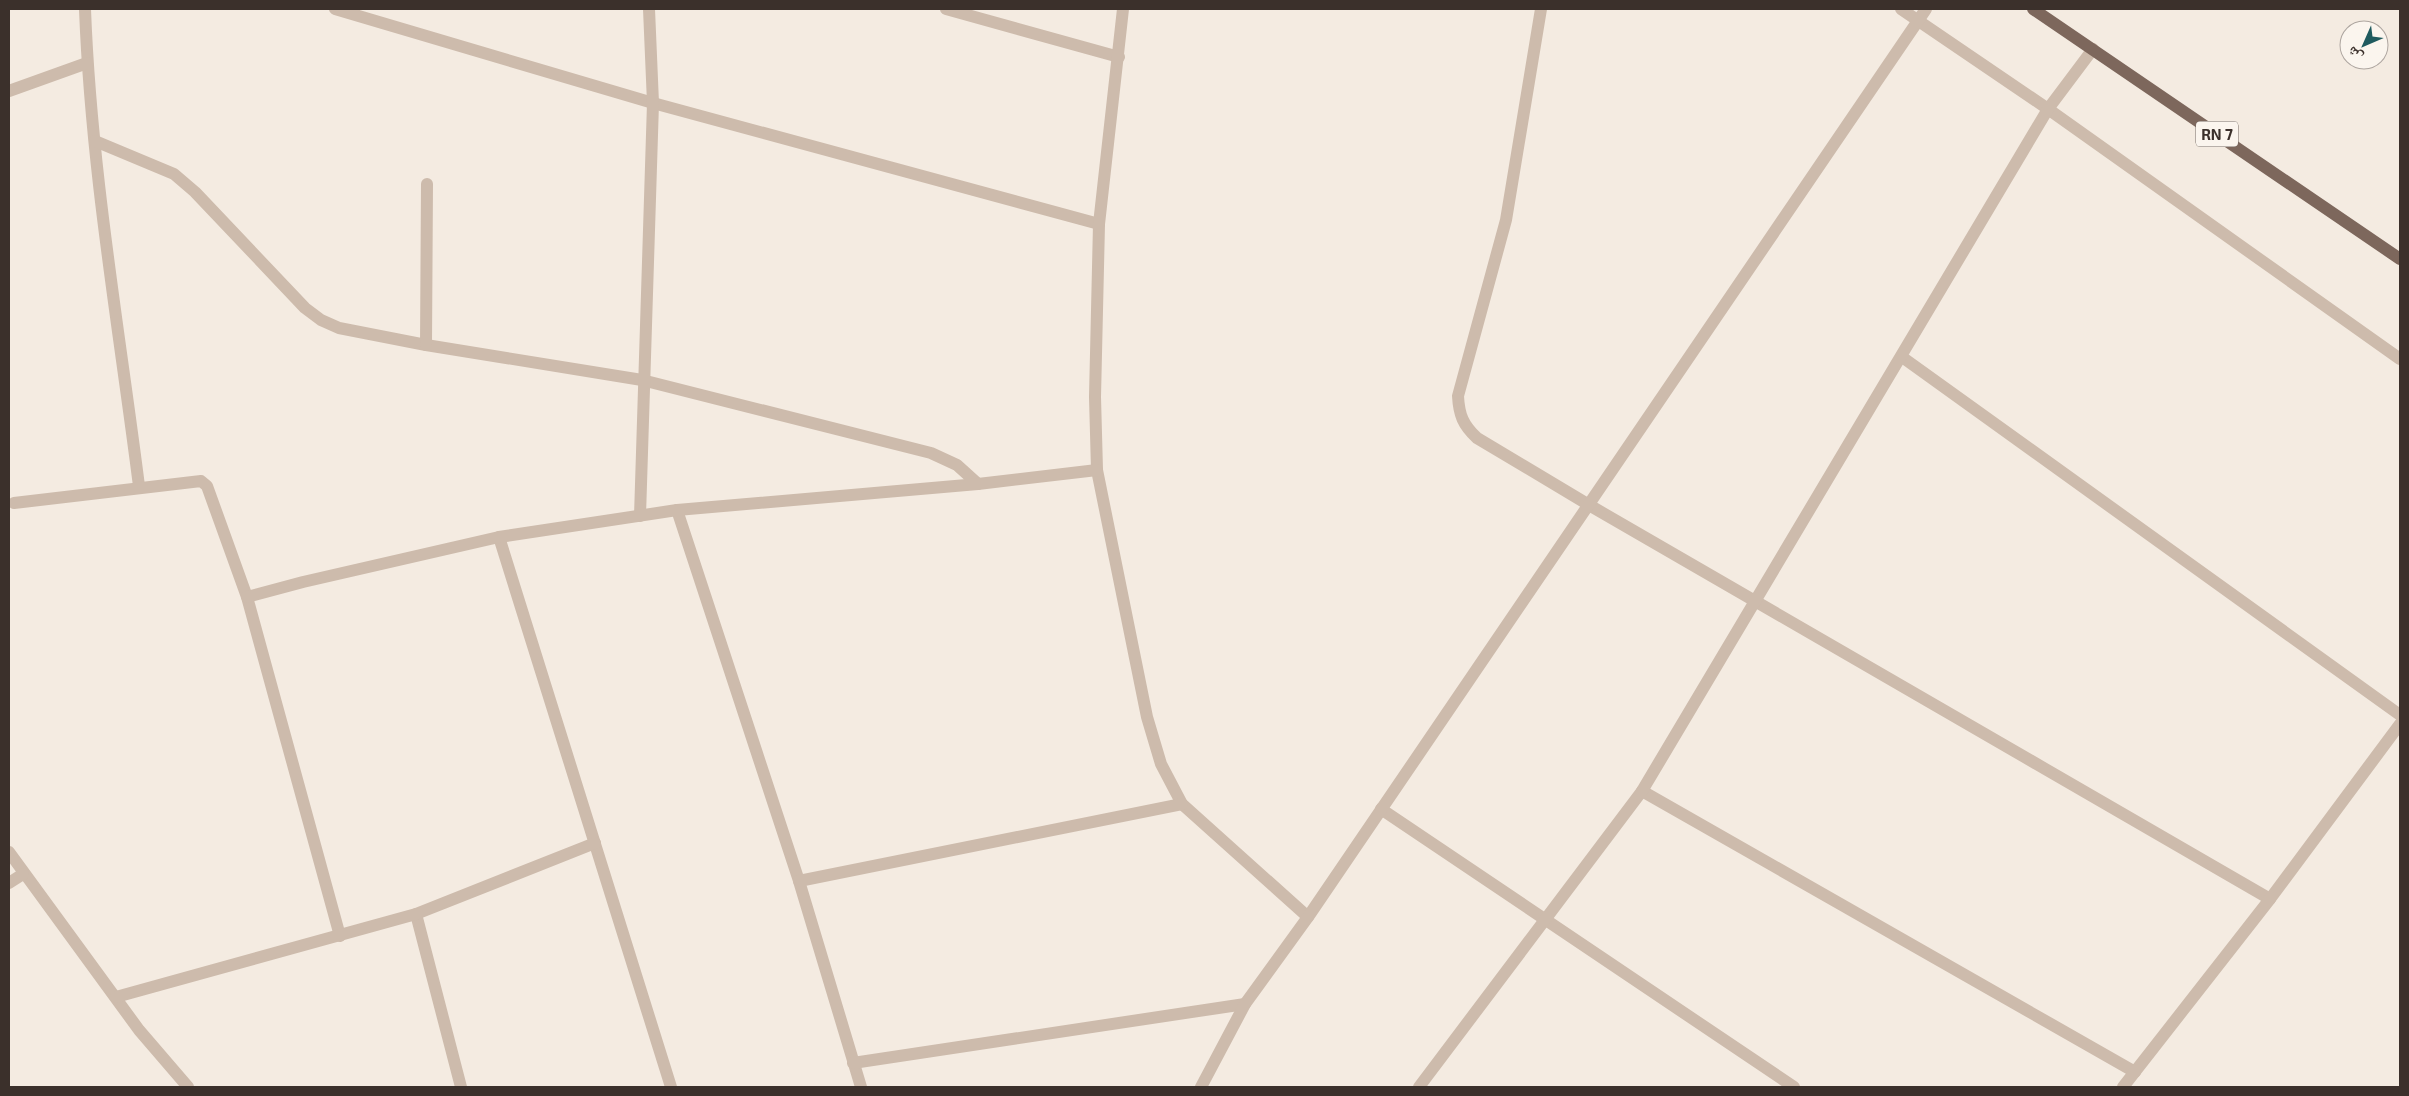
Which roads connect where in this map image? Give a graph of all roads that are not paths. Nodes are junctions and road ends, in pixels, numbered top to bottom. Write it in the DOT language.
graph roads {
  1 [pos="85,9"];
  2 [pos="335,9"];
  3 [pos="649,9"];
  4 [pos="946,9"];
  5 [pos="1123,9"];
  6 [pos="1541,9"];
  7 [pos="1901,9"];
  8 [pos="2033,9"];
  9 [pos="1923,14"];
  10 [pos="2093,49"];
  11 [pos="1119,57"];
  12 [pos="87,63"];
  13 [pos="9,91"];
  14 [pos="652,103"];
  15 [pos="2048,109"];
  16 [pos="95,141"];
  17 [pos="427,184"];
  18 [pos="1099,224"];
  19 [pos="2400,260"];
  20 [pos="426,345"];
  21 [pos="1902,356"];
  22 [pos="2400,359"];
  23 [pos="642,380"];
  24 [pos="1096,470"];
  25 [pos="978,484"];
  26 [pos="139,486"];
  27 [pos="14,503"];
  28 [pos="1589,506"];
  29 [pos="677,510"];
  30 [pos="640,516"];
  31 [pos="499,537"];
  32 [pos="247,597"];
  33 [pos="1756,603"];
  34 [pos="2400,715"];
  35 [pos="2400,724"];
  36 [pos="1642,792"];
  37 [pos="1182,804"];
  38 [pos="1381,809"];
  39 [pos="595,843"];
  40 [pos="9,852"];
  41 [pos="23,874"];
  42 [pos="799,880"];
  43 [pos="9,884"];
  44 [pos="2270,899"];
  45 [pos="416,914"];
  46 [pos="1308,917"];
  47 [pos="1546,920"];
  48 [pos="340,936"];
  49 [pos="116,997"];
  50 [pos="1245,1004"];
  51 [pos="853,1063"];
  52 [pos="2135,1072"];
  53 [pos="188,1087"];
  54 [pos="461,1087"];
  55 [pos="671,1087"];
  56 [pos="861,1087"];
  57 [pos="1201,1087"];
  58 [pos="1419,1087"];
  59 [pos="1794,1087"];
  60 [pos="2123,1087"];
  1 -- 12 [label="street"];
  2 -- 14 [label="street"];
  3 -- 14 [label="street"];
  4 -- 11 [label="street"];
  5 -- 11 [label="street"];
  6 -- 28 [label="street"];
  7 -- 9 [label="street"];
  8 -- 10 [label="main road, RN 7"];
  9 -- 15 [label="street"];
  9 -- 28 [label="street"];
  10 -- 15 [label="street"];
  10 -- 19 [label="main road, RN 7"];
  11 -- 18 [label="street"];
  12 -- 13 [label="street"];
  12 -- 16 [label="street"];
  14 -- 18 [label="street"];
  14 -- 23 [label="street"];
  15 -- 21 [label="street"];
  15 -- 22 [label="street"];
  16 -- 20 [label="street"];
  16 -- 26 [label="street"];
  17 -- 20 [label="street"];
  18 -- 24 [label="street"];
  20 -- 23 [label="street"];
  21 -- 33 [label="street"];
  21 -- 34 [label="street"];
  23 -- 25 [label="street"];
  23 -- 30 [label="street"];
  24 -- 25 [label="street"];
  24 -- 37 [label="street"];
  25 -- 29 [label="street"];
  26 -- 27 [label="street"];
  26 -- 32 [label="street"];
  28 -- 33 [label="street"];
  28 -- 38 [label="street"];
  29 -- 30 [label="street"];
  29 -- 42 [label="street"];
  30 -- 31 [label="street"];
  31 -- 32 [label="street"];
  31 -- 39 [label="street"];
  32 -- 48 [label="street"];
  33 -- 36 [label="street"];
  33 -- 44 [label="street"];
  35 -- 44 [label="street"];
  36 -- 47 [label="street"];
  36 -- 52 [label="street"];
  37 -- 42 [label="street"];
  37 -- 46 [label="street"];
  38 -- 46 [label="street"];
  38 -- 47 [label="street"];
  39 -- 45 [label="street"];
  39 -- 55 [label="street"];
  40 -- 41 [label="street"];
  41 -- 43 [label="street"];
  41 -- 49 [label="street"];
  42 -- 51 [label="street"];
  44 -- 52 [label="street"];
  45 -- 48 [label="street"];
  45 -- 54 [label="street"];
  46 -- 50 [label="street"];
  47 -- 58 [label="street"];
  47 -- 59 [label="street"];
  48 -- 49 [label="street"];
  49 -- 53 [label="street"];
  50 -- 51 [label="street"];
  50 -- 57 [label="street"];
  51 -- 56 [label="street"];
  52 -- 60 [label="street"];
}
